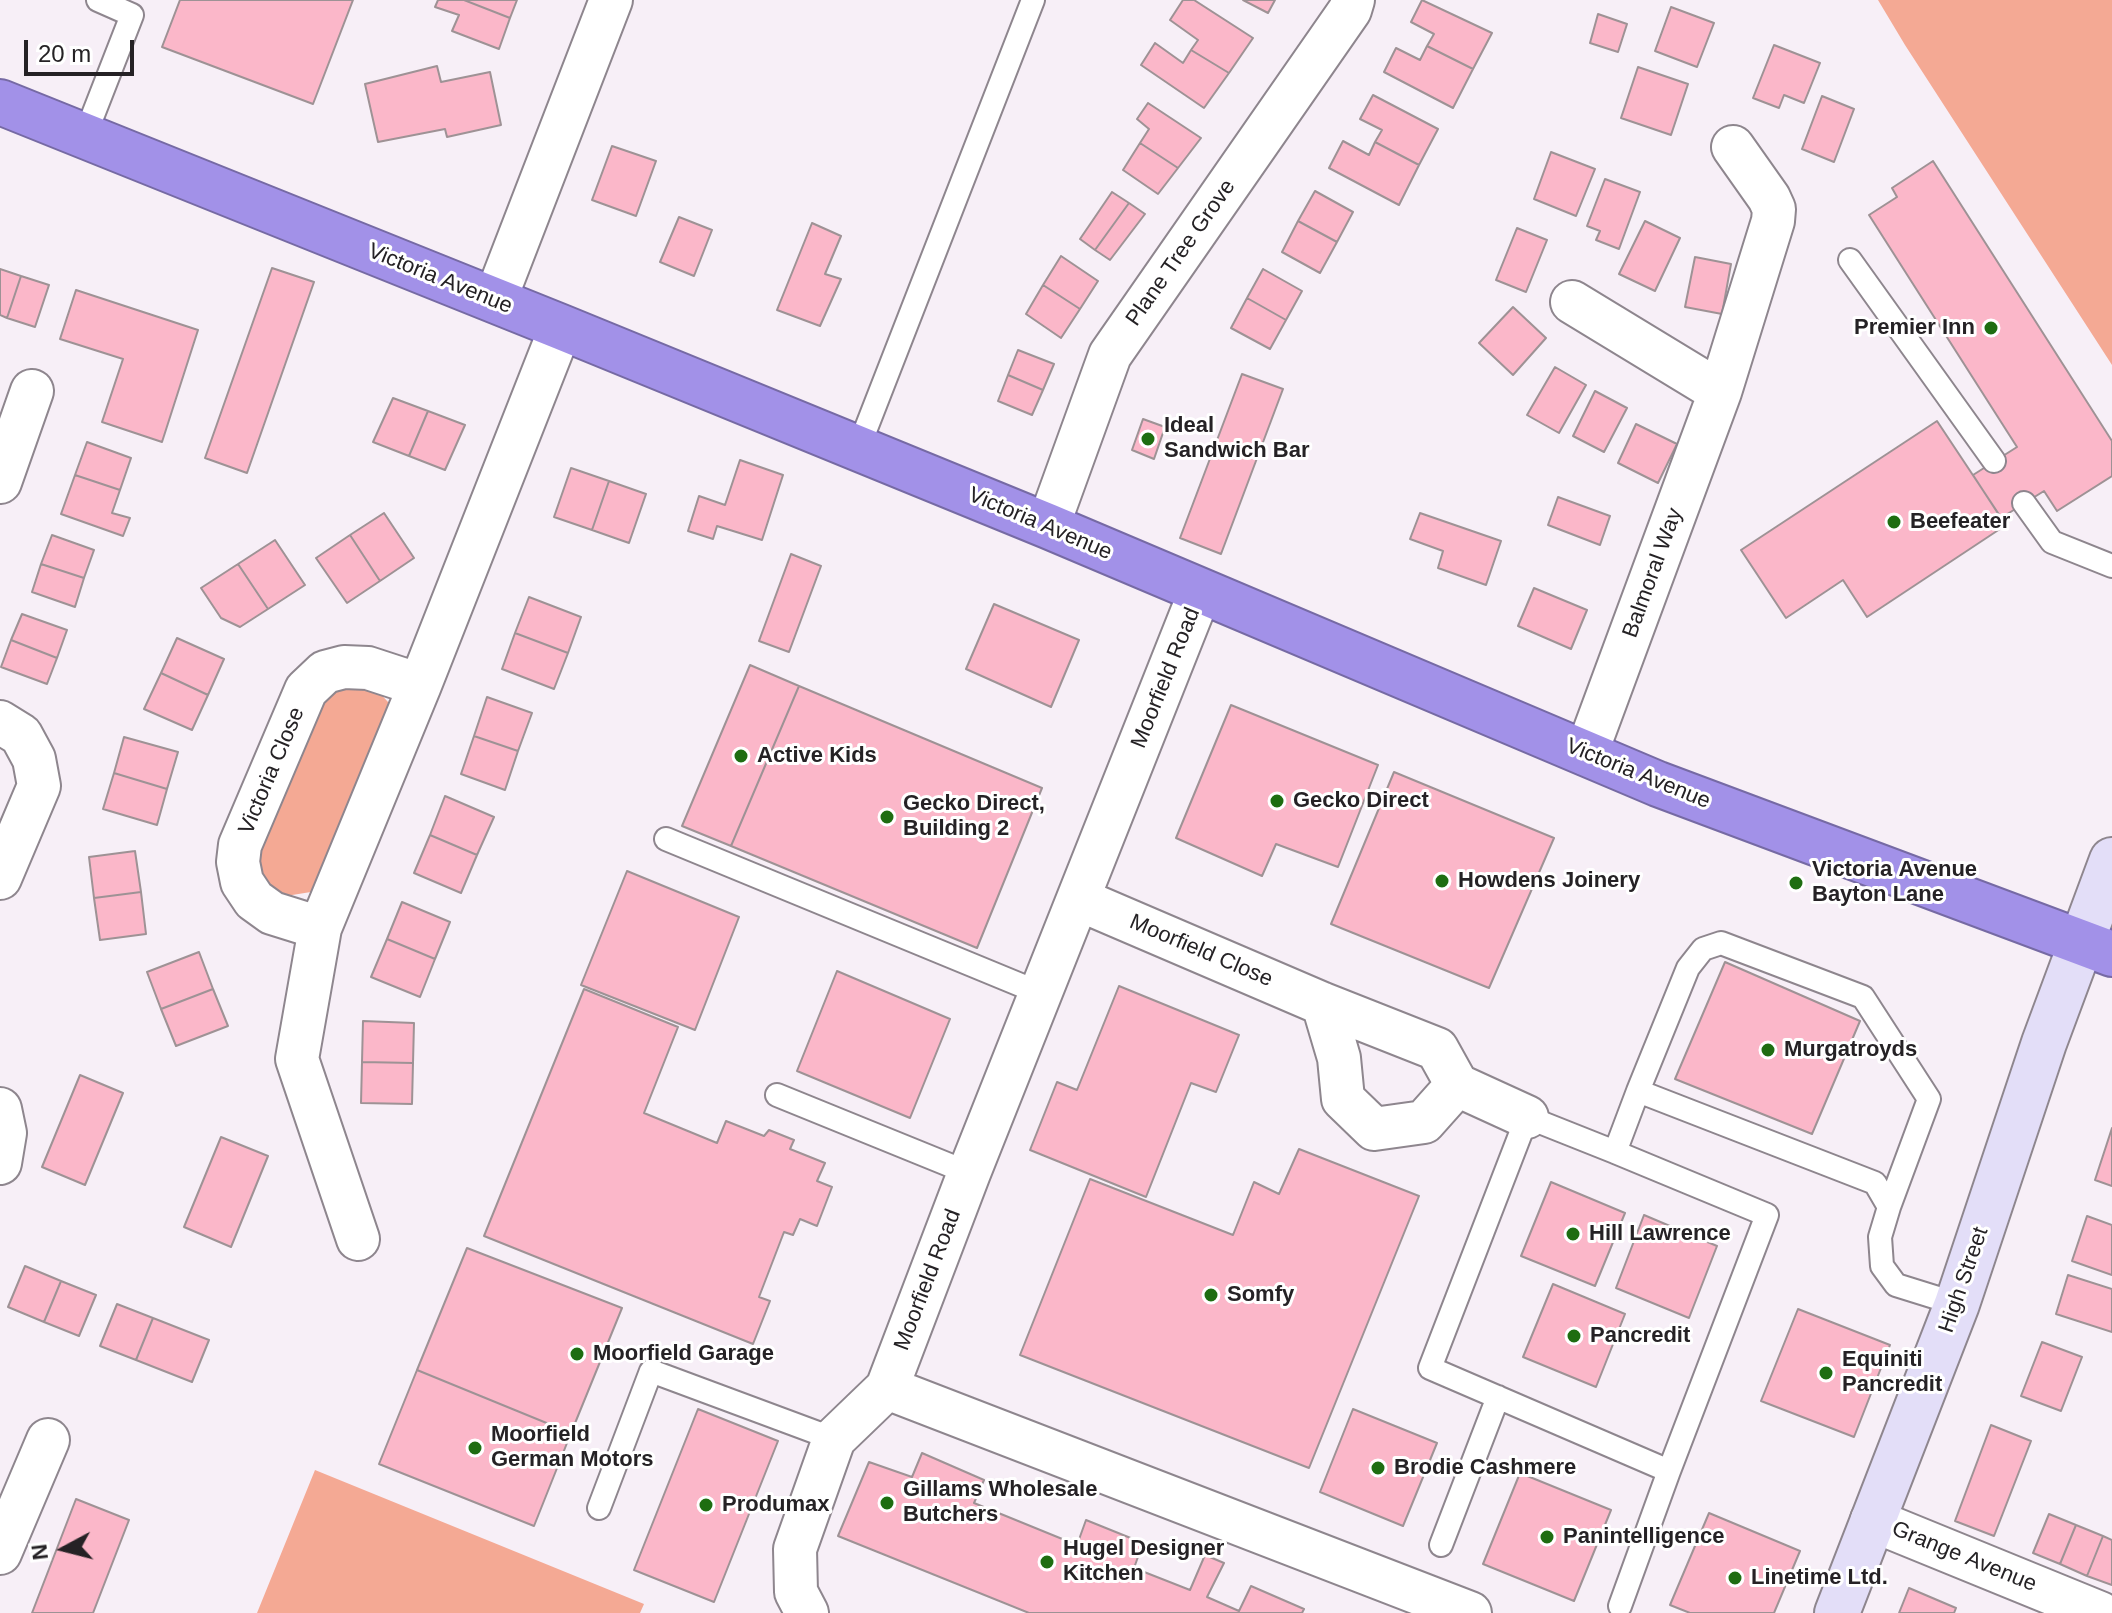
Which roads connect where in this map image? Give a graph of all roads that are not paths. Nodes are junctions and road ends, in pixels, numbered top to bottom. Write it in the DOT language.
graph roads {
  1 [pos="98,0"];
  2 [pos="611,0"];
  3 [pos="1033,0"];
  4 [pos="1353,0"];
  5 [pos="0,102"];
  6 [pos="84,138"];
  7 [pos="1733,147"];
  8 [pos="1850,260"];
  9 [pos="495,300"];
  10 [pos="1572,302"];
  11 [pos="561,327"];
  12 [pos="32,391"];
  13 [pos="1720,392"];
  14 [pos="858,449"];
  15 [pos="1994,461"];
  16 [pos="0,482"];
  17 [pos="2024,503"];
  18 [pos="1048,526"];
  19 [pos="2112,566"];
  20 [pos="1200,592"];
  21 [pos="420,685"];
  22 [pos="0,722"];
  23 [pos="1586,754"];
  24 [pos="666,839"];
  25 [pos="2112,860"];
  26 [pos="0,878"];
  27 [pos="1078,899"];
  28 [pos="320,928"];
  29 [pos="2097,948"];
  30 [pos="1040,993"];
  31 [pos="1323,1004"];
  32 [pos="1457,1085"];
  33 [pos="1638,1091"];
  34 [pos="777,1095"];
  35 [pos="0,1109"];
  36 [pos="1527,1117"];
  37 [pos="1615,1152"];
  38 [pos="0,1163"];
  39 [pos="969,1173"];
  40 [pos="1889,1207"];
  41 [pos="358,1239"];
  42 [pos="1957,1304"];
  43 [pos="887,1388"];
  44 [pos="1498,1397"];
  45 [pos="834,1439"];
  46 [pos="48,1440"];
  47 [pos="1669,1471"];
  48 [pos="599,1508"];
  49 [pos="1872,1520"];
  50 [pos="1441,1545"];
  51 [pos="0,1553"];
  52 [pos="1620,1606"];
  53 [pos="807,1613"];
  54 [pos="1470,1613"];
  55 [pos="1837,1613"];
  56 [pos="2100,1613"];
  1 -- 6 [label="lane"];
  2 -- 9 [label="street"];
  3 -- 14 [label="lane"];
  4 -- 18 [label="street, Plane Tree Grove"];
  5 -- 6 [label="highway, Victoria Avenue"];
  6 -- 9 [label="highway, Victoria Avenue"];
  7 -- 13 [label="street, Balmoral Way"];
  8 -- 15 [label="lane"];
  9 -- 11 [label="highway, Victoria Avenue"];
  10 -- 13 [label="street"];
  11 -- 14 [label="highway, Victoria Avenue"];
  11 -- 21 [label="street"];
  12 -- 16 [label="street"];
  13 -- 23 [label="street, Balmoral Way"];
  14 -- 18 [label="highway, Victoria Avenue"];
  17 -- 19 [label="lane"];
  18 -- 20 [label="highway, Victoria Avenue"];
  20 -- 23 [label="highway, Victoria Avenue"];
  20 -- 27 [label="street, Moorfield Road"];
  21 -- 28 [label="street"];
  21 -- 28 [label="street, Victoria Close"];
  22 -- 26 [label="street"];
  23 -- 29 [label="highway, Victoria Avenue"];
  24 -- 30 [label="lane"];
  25 -- 29 [label="street, High Street"];
  27 -- 30 [label="street, Moorfield Road"];
  27 -- 31 [label="street, Moorfield Close"];
  28 -- 41 [label="street"];
  29 -- 42 [label="street, High Street"];
  30 -- 39 [label="street, Moorfield Road"];
  31 -- 32 [label="street, Moorfield Close"];
  31 -- 32 [label="street"];
  32 -- 36 [label="street"];
  33 -- 37 [label="lane"];
  33 -- 40 [label="lane"];
  33 -- 40 [label="lane"];
  34 -- 39 [label="lane"];
  35 -- 38 [label="street"];
  36 -- 37 [label="lane"];
  36 -- 44 [label="lane"];
  37 -- 47 [label="lane"];
  39 -- 43 [label="street, Moorfield Road"];
  40 -- 42 [label="lane"];
  42 -- 49 [label="street, High Street"];
  43 -- 45 [label="street"];
  43 -- 54 [label="street"];
  44 -- 47 [label="lane"];
  44 -- 50 [label="lane"];
  45 -- 48 [label="lane"];
  45 -- 53 [label="street"];
  46 -- 51 [label="street"];
  47 -- 52 [label="lane"];
  49 -- 55 [label="street, High Street"];
  49 -- 56 [label="street, Grange Avenue"];
}
